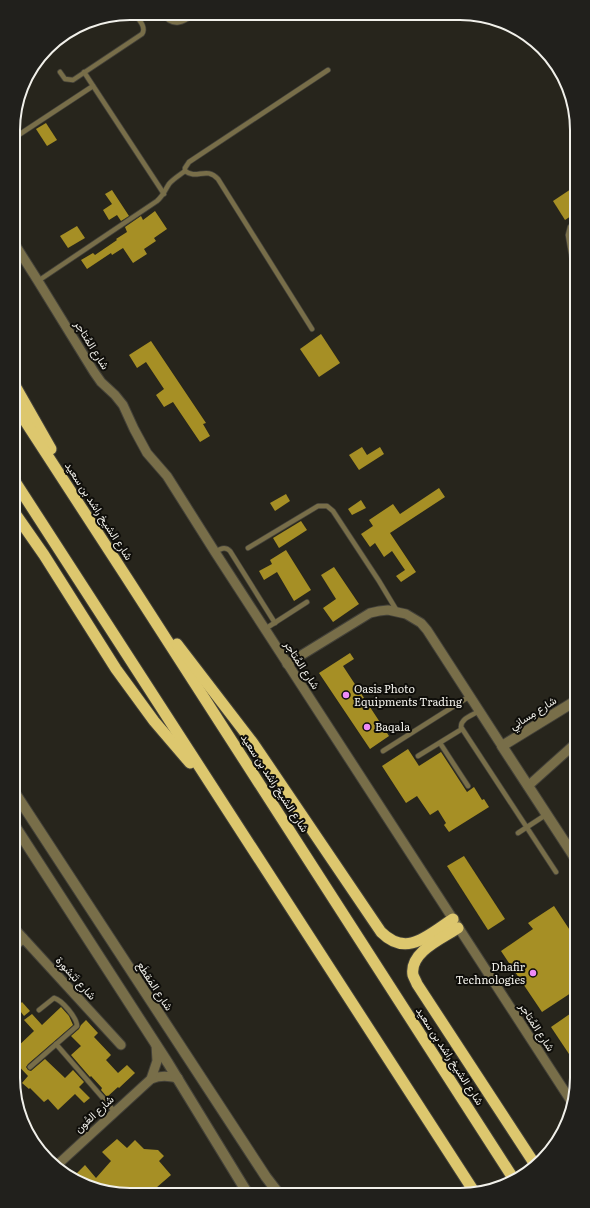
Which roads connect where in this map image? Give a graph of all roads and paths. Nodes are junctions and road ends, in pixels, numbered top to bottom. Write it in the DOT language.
graph roads {
  1 [pos="139,20"];
  2 [pos="168,20"];
  3 [pos="186,20"];
  4 [pos="328,70"];
  5 [pos="60,72"];
  6 [pos="84,72"];
  7 [pos="93,86"];
  8 [pos="20,134"];
  9 [pos="186,172"];
  10 [pos="164,194"];
  11 [pos="570,227"];
  12 [pos="570,247"];
  13 [pos="20,252"];
  14 [pos="38,281"];
  15 [pos="312,329"];
  16 [pos="20,394"];
  17 [pos="20,413"];
  18 [pos="20,489"];
  19 [pos="20,521"];
  20 [pos="248,548"];
  21 [pos="110,552"];
  22 [pos="215,552"];
  23 [pos="127,578"];
  24 [pos="307,602"];
  25 [pos="397,611"];
  26 [pos="275,623"];
  27 [pos="265,629"];
  28 [pos="287,664"];
  29 [pos="470,696"];
  30 [pos="570,704"];
  31 [pos="479,710"];
  32 [pos="462,729"];
  33 [pos="440,743"];
  34 [pos="502,746"];
  35 [pos="570,748"];
  36 [pos="383,752"];
  37 [pos="418,756"];
  38 [pos="468,786"];
  39 [pos="528,786"];
  40 [pos="212,787"];
  41 [pos="20,801"];
  42 [pos="547,814"];
  43 [pos="527,827"];
  44 [pos="518,833"];
  45 [pos="21,835"];
  46 [pos="570,850"];
  47 [pos="556,872"];
  48 [pos="456,923"];
  49 [pos="102,926"];
  50 [pos="20,935"];
  51 [pos="23,938"];
  52 [pos="20,941"];
  53 [pos="39,1010"];
  54 [pos="156,1043"];
  55 [pos="56,1044"];
  56 [pos="121,1045"];
  57 [pos="30,1067"];
  58 [pos="178,1078"];
  59 [pos="150,1079"];
  60 [pos="568,1097"];
  61 [pos="115,1112"];
  62 [pos="532,1161"];
  63 [pos="60,1163"];
  64 [pos="511,1175"];
  65 [pos="470,1187"];
  66 [pos="244,1188"];
  67 [pos="275,1188"];
  1 -- 6 [label="lane"];
  2 -- 3 [label="lane"];
  4 -- 9 [label="lane"];
  5 -- 6 [label="lane"];
  6 -- 7 [label="lane"];
  7 -- 8 [label="lane"];
  7 -- 10 [label="lane"];
  9 -- 10 [label="lane"];
  9 -- 15 [label="lane"];
  10 -- 14 [label="lane"];
  11 -- 12 [label="lane"];
  13 -- 14 [label="street, شارع المُتاجر"];
  14 -- 22 [label="street, شارع المُتاجر"];
  16 -- 21 [label="highway"];
  17 -- 21 [label="highway, شارع الشيخ راشد بن سعيد"];
  18 -- 40 [label="highway"];
  19 -- 40 [label="highway"];
  20 -- 25 [label="lane"];
  21 -- 23 [label="highway, شارع الشيخ راشد بن سعيد"];
  22 -- 26 [label="lane"];
  22 -- 27 [label="street, شارع المُتاجر"];
  23 -- 48 [label="highway"];
  23 -- 64 [label="highway, شارع الشيخ راشد بن سعيد"];
  24 -- 26 [label="lane"];
  25 -- 28 [label="street"];
  25 -- 29 [label="street"];
  26 -- 27 [label="lane"];
  27 -- 28 [label="street, شارع المُتاجر"];
  28 -- 48 [label="street, شارع المُتاجر"];
  29 -- 31 [label="street"];
  29 -- 36 [label="lane"];
  30 -- 34 [label="street, شارع مِسانِي"];
  31 -- 32 [label="lane"];
  31 -- 34 [label="street"];
  32 -- 33 [label="lane"];
  32 -- 43 [label="lane"];
  33 -- 37 [label="lane"];
  33 -- 38 [label="lane"];
  34 -- 39 [label="street"];
  35 -- 39 [label="street"];
  39 -- 42 [label="street"];
  40 -- 65 [label="highway"];
  41 -- 49 [label="street, شارع المَقطَع"];
  42 -- 43 [label="lane"];
  42 -- 46 [label="street"];
  43 -- 44 [label="lane"];
  43 -- 47 [label="lane"];
  45 -- 49 [label="street"];
  45 -- 54 [label="street"];
  48 -- 60 [label="street, شارع المُتاجر"];
  48 -- 62 [label="highway"];
  49 -- 67 [label="street, شارع المَقطَع"];
  50 -- 51 [label="street, شارع تَبْشورة"];
  51 -- 52 [label="street"];
  51 -- 56 [label="street, شارع تَبْشورة"];
  53 -- 55 [label="lane"];
  54 -- 58 [label="street"];
  54 -- 59 [label="street, شارع العُون"];
  55 -- 57 [label="lane"];
  55 -- 61 [label="lane"];
  58 -- 59 [label="street"];
  58 -- 66 [label="street"];
  59 -- 61 [label="street, شارع العُون"];
  61 -- 63 [label="street, شارع العُون"];
}
